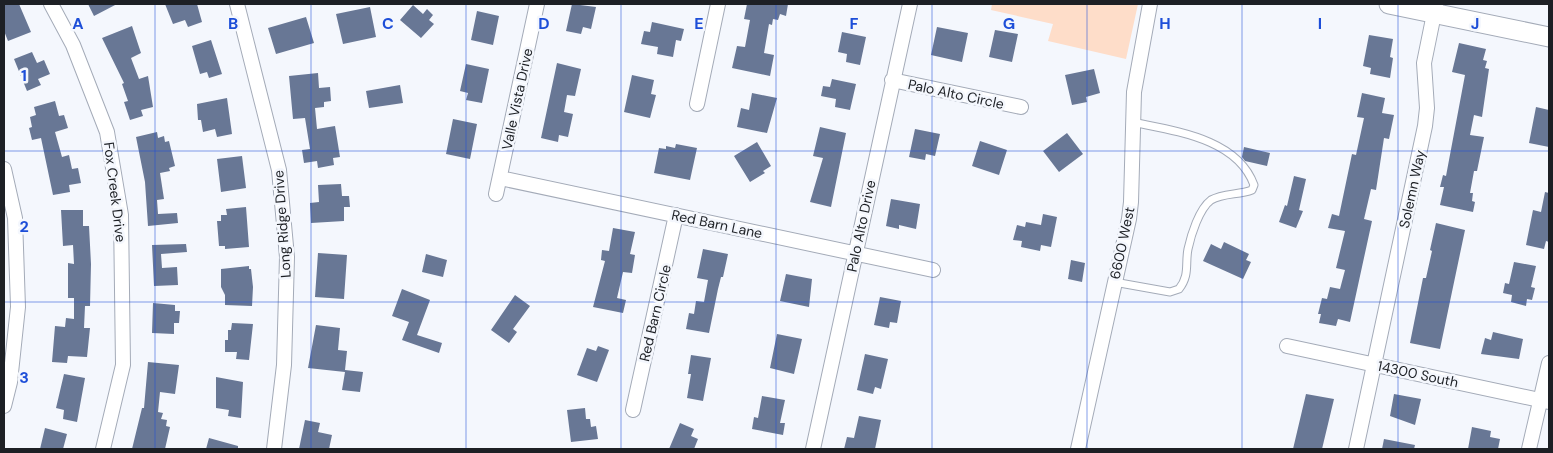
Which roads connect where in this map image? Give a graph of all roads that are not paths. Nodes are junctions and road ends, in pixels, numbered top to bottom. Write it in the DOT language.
graph roads {
  1 [pos="51,4"];
  2 [pos="537,4"];
  3 [pos="718,4"];
  4 [pos="910,4"];
  5 [pos="1150,4"];
  6 [pos="1389,4"];
  7 [pos="241,5"];
  8 [pos="1435,9"];
  9 [pos="1549,37"];
  10 [pos="892,80"];
  11 [pos="697,104"];
  12 [pos="1021,108"];
  13 [pos="1132,122"];
  14 [pos="4,169"];
  15 [pos="500,178"];
  16 [pos="496,194"];
  17 [pos="676,215"];
  18 [pos="855,253"];
  19 [pos="933,270"];
  20 [pos="1114,282"];
  21 [pos="1288,346"];
  22 [pos="1549,363"];
  23 [pos="1374,364"];
  24 [pos="1545,401"];
  25 [pos="4,406"];
  26 [pos="633,410"];
  27 [pos="103,449"];
  28 [pos="274,449"];
  29 [pos="813,449"];
  30 [pos="1078,449"];
  31 [pos="1356,449"];
  32 [pos="1529,449"];
  1 -- 27 [label="street, Fox Creek Drive"];
  2 -- 15 [label="street, Valle Vista Drive"];
  3 -- 11 [label="street"];
  4 -- 10 [label="street, Palo Alto Drive"];
  5 -- 13 [label="street, 6600 West"];
  6 -- 8 [label="street"];
  7 -- 28 [label="street, Long Ridge Drive"];
  8 -- 9 [label="street"];
  8 -- 23 [label="street, Solemn Way"];
  10 -- 12 [label="street, Palo Alto Circle"];
  10 -- 18 [label="street, Palo Alto Drive"];
  13 -- 20 [label="street, 6600 West"];
  13 -- 20 [label="lane"];
  14 -- 25 [label="street"];
  15 -- 16 [label="street, Valle Vista Drive"];
  15 -- 17 [label="street, Red Barn Lane"];
  17 -- 18 [label="street, Red Barn Lane"];
  17 -- 26 [label="street, Red Barn Circle"];
  18 -- 19 [label="street, Red Barn Lane"];
  18 -- 29 [label="street, Palo Alto Drive"];
  20 -- 30 [label="street, 6600 West"];
  21 -- 23 [label="street, 14300 South"];
  22 -- 24 [label="street"];
  23 -- 24 [label="street, 14300 South"];
  23 -- 31 [label="street, Solemn Way"];
  24 -- 32 [label="street"];
}
